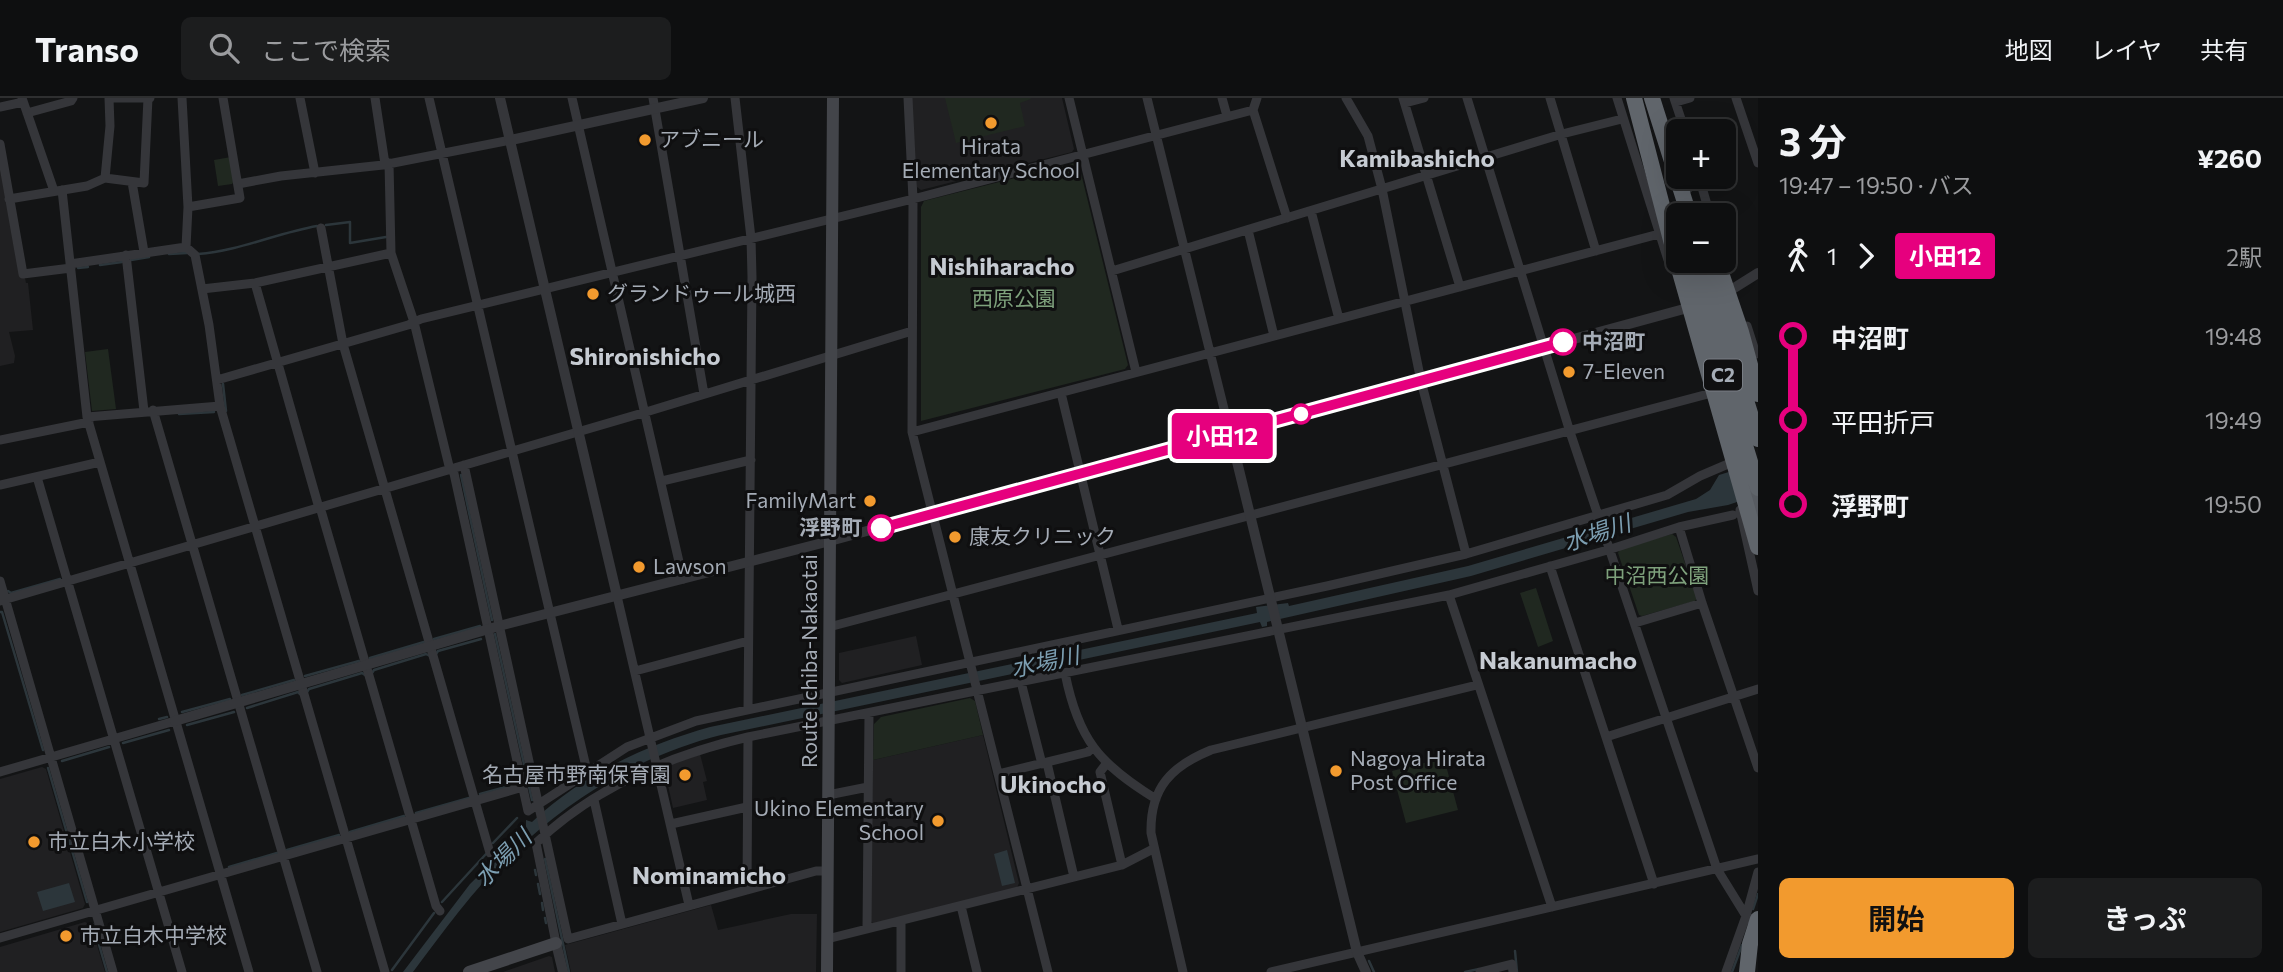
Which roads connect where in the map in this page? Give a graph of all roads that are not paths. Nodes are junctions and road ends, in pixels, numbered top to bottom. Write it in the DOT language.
graph roads {
  1 [pos="73,98"];
  2 [pos="109,98"];
  3 [pos="149,98"];
  4 [pos="182,98"];
  5 [pos="223,98"];
  6 [pos="300,98"];
  7 [pos="375,98"];
  8 [pos="429,98"];
  9 [pos="500,98"];
  10 [pos="572,98"];
  11 [pos="702,98"];
  12 [pos="735,98"];
  13 [pos="833,98"];
  14 [pos="908,98"];
  15 [pos="1069,98"];
  16 [pos="1147,98"];
  17 [pos="1222,98"];
  18 [pos="1257,98"];
  19 [pos="1346,98"];
  20 [pos="1424,98"];
  21 [pos="1467,98"];
  22 [pos="1550,98"];
  23 [pos="1616,98"];
  24 [pos="1634,98"];
  25 [pos="1653,98"];
  26 [pos="1659,98"];
  27 [pos="1690,98"];
  28 [pos="1736,98"];
  29 [pos="23,100"];
  30 [pos="1675,100"];
  31 [pos="1404,101"];
  32 [pos="654,103"];
  33 [pos="0,107"];
  34 [pos="1253,110"];
  35 [pos="27,114"];
  36 [pos="1227,116"];
  37 [pos="1622,119"];
  38 [pos="1671,119"];
  39 [pos="1678,119"];
  40 [pos="578,126"];
  41 [pos="1666,131"];
  42 [pos="1562,134"];
  43 [pos="1156,136"];
  44 [pos="511,140"];
  45 [pos="0,144"];
  46 [pos="442,154"];
  47 [pos="1083,155"];
  48 [pos="1635,156"];
  49 [pos="1486,158"];
  50 [pos="387,163"];
  51 [pos="1758,163"];
  52 [pos="1652,170"];
  53 [pos="315,173"];
  54 [pos="1426,176"];
  55 [pos="105,178"];
  56 [pos="132,182"];
  57 [pos="238,184"];
  58 [pos="1382,189"];
  59 [pos="58,191"];
  60 [pos="9,199"];
  61 [pos="913,199"];
  62 [pos="1670,203"];
  63 [pos="1685,203"];
  64 [pos="188,207"];
  65 [pos="1311,211"];
  66 [pos="832,218"];
  67 [pos="1287,218"];
  68 [pos="1666,226"];
  69 [pos="321,228"];
  70 [pos="1248,230"];
  71 [pos="1659,234"];
  72 [pos="751,238"];
  73 [pos="1666,243"];
  74 [pos="186,247"];
  75 [pos="1184,249"];
  76 [pos="1596,251"];
  77 [pos="144,252"];
  78 [pos="391,253"];
  79 [pos="126,255"];
  80 [pos="681,256"];
  81 [pos="70,266"];
  82 [pos="328,267"];
  83 [pos="1521,270"];
  84 [pos="1112,271"];
  85 [pos="612,272"];
  86 [pos="1674,273"];
  87 [pos="1684,273"];
  88 [pos="1693,273"];
  89 [pos="1707,273"];
  90 [pos="1713,273"];
  91 [pos="1721,273"];
  92 [pos="1729,273"];
  93 [pos="1758,273"];
  94 [pos="1674,280"];
  95 [pos="255,283"];
  96 [pos="1460,287"];
  97 [pos="545,288"];
  98 [pos="201,289"];
  99 [pos="1734,289"];
  100 [pos="1720,296"];
  101 [pos="1404,302"];
  102 [pos="477,306"];
  103 [pos="1695,307"];
  104 [pos="1339,319"];
  105 [pos="414,322"];
  106 [pos="912,331"];
  107 [pos="1273,337"];
  108 [pos="1693,343"];
  109 [pos="343,344"];
  110 [pos="1543,347"];
  111 [pos="1737,352"];
  112 [pos="1210,353"];
  113 [pos="830,356"];
  114 [pos="1757,356"];
  115 [pos="277,363"];
  116 [pos="1136,372"];
  117 [pos="217,380"];
  118 [pos="751,380"];
  119 [pos="1421,381"];
  120 [pos="1716,381"];
  121 [pos="1061,393"];
  122 [pos="704,394"];
  123 [pos="1709,394"];
  124 [pos="1756,400"];
  125 [pos="220,406"];
  126 [pos="149,410"];
  127 [pos="646,412"];
  128 [pos="88,419"];
  129 [pos="1758,422"];
  130 [pos="579,431"];
  131 [pos="912,432"];
  132 [pos="1570,432"];
  133 [pos="1230,433"];
  134 [pos="1758,439"];
  135 [pos="0,440"];
  136 [pos="512,452"];
  137 [pos="751,460"];
  138 [pos="100,462"];
  139 [pos="1443,464"];
  140 [pos="464,466"];
  141 [pos="1733,466"];
  142 [pos="451,469"];
  143 [pos="1080,474"];
  144 [pos="37,477"];
  145 [pos="662,481"];
  146 [pos="0,485"];
  147 [pos="385,489"];
  148 [pos="1757,502"];
  149 [pos="320,508"];
  150 [pos="1736,511"];
  151 [pos="933,514"];
  152 [pos="1251,516"];
  153 [pos="1600,517"];
  154 [pos="255,527"];
  155 [pos="1679,527"];
  156 [pos="830,541"];
  157 [pos="192,545"];
  158 [pos="1610,546"];
  159 [pos="1758,547"];
  160 [pos="1466,554"];
  161 [pos="1101,555"];
  162 [pos="750,562"];
  163 [pos="130,563"];
  164 [pos="1550,566"];
  165 [pos="683,579"];
  166 [pos="0,581"];
  167 [pos="67,582"];
  168 [pos="1758,591"];
  169 [pos="953,595"];
  170 [pos="1449,595"];
  171 [pos="617,596"];
  172 [pos="1271,598"];
  173 [pos="3,600"];
  174 [pos="1702,603"];
  175 [pos="550,612"];
  176 [pos="1635,623"];
  177 [pos="830,627"];
  178 [pos="493,628"];
  179 [pos="1278,628"];
  180 [pos="1118,629"];
  181 [pos="748,640"];
  182 [pos="431,647"];
  183 [pos="970,663"];
  184 [pos="366,666"];
  185 [pos="635,671"];
  186 [pos="1065,673"];
  187 [pos="1021,682"];
  188 [pos="302,684"];
  189 [pos="1478,685"];
  190 [pos="1758,689"];
  191 [pos="976,690"];
  192 [pos="829,693"];
  193 [pos="1733,697"];
  194 [pos="238,703"];
  195 [pos="748,709"];
  196 [pos="869,713"];
  197 [pos="829,718"];
  198 [pos="1667,718"];
  199 [pos="175,721"];
  200 [pos="1302,728"];
  201 [pos="748,737"];
  202 [pos="1606,737"];
  203 [pos="113,739"];
  204 [pos="651,739"];
  205 [pos="1093,747"];
  206 [pos="51,757"];
  207 [pos="1045,763"];
  208 [pos="1106,764"];
  209 [pos="657,765"];
  210 [pos="1758,768"];
  211 [pos="587,771"];
  212 [pos="0,772"];
  213 [pos="998,774"];
  214 [pos="523,787"];
  215 [pos="868,787"];
  216 [pos="828,795"];
  217 [pos="1156,799"];
  218 [pos="594,800"];
  219 [pos="475,801"];
  220 [pos="747,807"];
  221 [pos="538,808"];
  222 [pos="411,819"];
  223 [pos="671,824"];
  224 [pos="544,832"];
  225 [pos="346,838"];
  226 [pos="1153,849"];
  227 [pos="491,852"];
  228 [pos="282,857"];
  229 [pos="1758,859"];
  230 [pos="1122,865"];
  231 [pos="1717,869"];
  232 [pos="828,871"];
  233 [pos="1758,872"];
  234 [pos="220,875"];
  235 [pos="1074,877"];
  236 [pos="1654,884"];
  237 [pos="747,890"];
  238 [pos="1027,890"];
  239 [pos="158,893"];
  240 [pos="689,905"];
  241 [pos="961,906"];
  242 [pos="1552,907"];
  243 [pos="95,911"];
  244 [pos="440,911"];
  245 [pos="901,920"];
  246 [pos="1754,920"];
  247 [pos="622,924"];
  248 [pos="867,929"];
  249 [pos="0,938"];
  250 [pos="827,939"];
  251 [pos="556,943"];
  252 [pos="1357,952"];
  253 [pos="474,971"];
  254 [pos="113,972"];
  255 [pos="181,972"];
  256 [pos="249,972"];
  257 [pos="317,972"];
  258 [pos="385,972"];
  259 [pos="563,972"];
  260 [pos="827,972"];
  261 [pos="901,972"];
  262 [pos="977,972"];
  263 [pos="1048,972"];
  264 [pos="1184,972"];
  265 [pos="1271,972"];
  266 [pos="1366,972"];
  267 [pos="1480,972"];
  268 [pos="1513,972"];
  269 [pos="1726,972"];
  270 [pos="1747,972"];
  1 -- 35 [label="street"];
  2 -- 3 [label="street"];
  2 -- 55 [label="street"];
  3 -- 56 [label="street"];
  4 -- 64 [label="street"];
  5 -- 57 [label="street"];
  6 -- 53 [label="street"];
  7 -- 50 [label="street"];
  8 -- 46 [label="street"];
  9 -- 44 [label="street"];
  10 -- 40 [label="street"];
  11 -- 32 [label="street"];
  12 -- 72 [label="street"];
  13 -- 66 [label="main road, Route Ichiba-Nakaotai"];
  14 -- 61 [label="street"];
  15 -- 47 [label="street"];
  16 -- 43 [label="street"];
  17 -- 36 [label="street"];
  18 -- 34 [label="street"];
  19 -- 58 [label="street"];
  20 -- 31 [label="street"];
  21 -- 49 [label="street"];
  22 -- 42 [label="street"];
  23 -- 37 [label="street"];
  24 -- 52 [label="highway"];
  24 -- 62 [label="highway"];
  24 -- 159 [label="highway"];
  25 -- 41 [label="highway"];
  25 -- 63 [label="highway"];
  26 -- 38 [label="highway"];
  27 -- 30 [label="street"];
  28 -- 51 [label="street"];
  29 -- 33 [label="street"];
  29 -- 35 [label="street"];
  30 -- 39 [label="street"];
  31 -- 54 [label="street"];
  32 -- 40 [label="street"];
  32 -- 80 [label="street"];
  34 -- 36 [label="street"];
  34 -- 67 [label="street"];
  35 -- 59 [label="street"];
  36 -- 43 [label="street"];
  37 -- 42 [label="street"];
  37 -- 48 [label="street"];
  40 -- 44 [label="street"];
  40 -- 85 [label="street"];
  42 -- 49 [label="street"];
  42 -- 76 [label="street"];
  43 -- 47 [label="street"];
  43 -- 75 [label="street"];
  44 -- 46 [label="street"];
  44 -- 97 [label="street"];
  45 -- 60 [label="street"];
  46 -- 50 [label="street"];
  46 -- 102 [label="street"];
  47 -- 61 [label="street"];
  47 -- 84 [label="street"];
  48 -- 52 [label="street"];
  48 -- 71 [label="street"];
  49 -- 54 [label="street"];
  49 -- 83 [label="street"];
  50 -- 53 [label="street"];
  50 -- 78 [label="street"];
  52 -- 68 [label="highway"];
  53 -- 57 [label="street"];
  54 -- 58 [label="street"];
  54 -- 96 [label="street"];
  55 -- 56 [label="street"];
  55 -- 59 [label="street"];
  56 -- 77 [label="street"];
  57 -- 64 [label="street"];
  58 -- 65 [label="street"];
  58 -- 101 [label="street"];
  59 -- 60 [label="street"];
  59 -- 81 [label="street"];
  60 -- 81 [label="street"];
  61 -- 66 [label="street"];
  61 -- 106 [label="street"];
  64 -- 74 [label="street"];
  65 -- 67 [label="street"];
  65 -- 104 [label="street"];
  66 -- 72 [label="street"];
  66 -- 113 [label="main road, Route Ichiba-Nakaotai"];
  67 -- 70 [label="street"];
  69 -- 82 [label="street"];
  70 -- 75 [label="street"];
  70 -- 107 [label="street"];
  71 -- 73 [label="street"];
  71 -- 76 [label="street"];
  72 -- 80 [label="street"];
  72 -- 118 [label="street"];
  74 -- 77 [label="street"];
  74 -- 98 [label="street"];
  75 -- 84 [label="street"];
  75 -- 112 [label="street"];
  76 -- 83 [label="street"];
  77 -- 79 [label="street"];
  78 -- 82 [label="street"];
  78 -- 105 [label="street"];
  79 -- 81 [label="street"];
  79 -- 126 [label="street"];
  80 -- 85 [label="street"];
  80 -- 122 [label="street"];
  81 -- 128 [label="street"];
  82 -- 95 [label="street"];
  82 -- 109 [label="street"];
  83 -- 96 [label="street"];
  83 -- 110 [label="street"];
  84 -- 116 [label="street"];
  85 -- 97 [label="street"];
  85 -- 127 [label="street"];
  86 -- 94 [label="street"];
  87 -- 103 [label="highway"];
  88 -- 148 [label="highway, C2"];
  89 -- 134 [label="highway, C2"];
  90 -- 100 [label="highway"];
  91 -- 124 [label="highway"];
  92 -- 99 [label="street"];
  93 -- 99 [label="street"];
  95 -- 98 [label="street"];
  95 -- 115 [label="street"];
  96 -- 101 [label="street"];
  97 -- 102 [label="street"];
  97 -- 130 [label="street"];
  98 -- 117 [label="street"];
  99 -- 100 [label="street"];
  99 -- 114 [label="street"];
  100 -- 103 [label="street"];
  100 -- 111 [label="highway"];
  101 -- 104 [label="street"];
  101 -- 119 [label="street"];
  102 -- 105 [label="street"];
  102 -- 136 [label="street"];
  103 -- 110 [label="street"];
  103 -- 120 [label="highway"];
  104 -- 107 [label="street"];
  105 -- 109 [label="street"];
  105 -- 142 [label="street"];
  106 -- 113 [label="street"];
  106 -- 131 [label="street"];
  107 -- 112 [label="street"];
  108 -- 123 [label="street"];
  109 -- 115 [label="street"];
  109 -- 147 [label="street"];
  110 -- 119 [label="street"];
  110 -- 132 [label="street"];
  111 -- 114 [label="street"];
  111 -- 124 [label="highway"];
  112 -- 116 [label="street"];
  112 -- 133 [label="street"];
  113 -- 118 [label="street"];
  113 -- 156 [label="main road, Route Ichiba-Nakaotai"];
  115 -- 117 [label="street"];
  115 -- 149 [label="street"];
  116 -- 121 [label="street"];
  117 -- 125 [label="street"];
  118 -- 122 [label="street"];
  118 -- 137 [label="street"];
  119 -- 133 [label="street"];
  119 -- 139 [label="street"];
  120 -- 123 [label="street"];
  120 -- 141 [label="highway"];
  121 -- 131 [label="street"];
  121 -- 143 [label="street"];
  122 -- 127 [label="street"];
  123 -- 132 [label="street"];
  123 -- 141 [label="street"];
  124 -- 129 [label="highway"];
  125 -- 126 [label="street"];
  125 -- 154 [label="street"];
  126 -- 128 [label="street"];
  126 -- 157 [label="street"];
  127 -- 130 [label="street"];
  127 -- 145 [label="street"];
  128 -- 135 [label="street"];
  128 -- 138 [label="street"];
  130 -- 136 [label="street"];
  130 -- 171 [label="street"];
  131 -- 151 [label="street"];
  132 -- 139 [label="street"];
  132 -- 153 [label="street"];
  133 -- 143 [label="street"];
  133 -- 152 [label="street"];
  136 -- 140 [label="street"];
  136 -- 175 [label="street"];
  137 -- 145 [label="street"];
  137 -- 162 [label="street"];
  138 -- 144 [label="street"];
  138 -- 163 [label="street"];
  139 -- 152 [label="street"];
  139 -- 160 [label="street"];
  140 -- 142 [label="street"];
  140 -- 178 [label="street"];
  141 -- 148 [label="highway"];
  141 -- 150 [label="street"];
  141 -- 153 [label="street"];
  142 -- 147 [label="street"];
  142 -- 178 [label="street"];
  143 -- 151 [label="street"];
  143 -- 161 [label="street"];
  144 -- 146 [label="street"];
  144 -- 167 [label="street"];
  145 -- 165 [label="street"];
  147 -- 149 [label="street"];
  147 -- 182 [label="street"];
  149 -- 154 [label="street"];
  149 -- 184 [label="street"];
  150 -- 155 [label="street"];
  150 -- 168 [label="street"];
  151 -- 156 [label="street"];
  151 -- 169 [label="street"];
  152 -- 161 [label="street"];
  152 -- 172 [label="street"];
  153 -- 158 [label="street"];
  153 -- 160 [label="street"];
  154 -- 157 [label="street"];
  154 -- 188 [label="street"];
  155 -- 158 [label="street"];
  155 -- 174 [label="street"];
  156 -- 162 [label="street"];
  156 -- 177 [label="main road, Route Ichiba-Nakaotai"];
  157 -- 163 [label="street"];
  157 -- 194 [label="street"];
  158 -- 164 [label="street"];
  158 -- 176 [label="street"];
  160 -- 172 [label="street"];
  161 -- 169 [label="street"];
  161 -- 180 [label="street"];
  162 -- 165 [label="street"];
  162 -- 181 [label="street"];
  163 -- 167 [label="street"];
  163 -- 199 [label="street"];
  164 -- 170 [label="street"];
  164 -- 202 [label="street"];
  165 -- 171 [label="street"];
  166 -- 173 [label="street"];
  167 -- 173 [label="street"];
  167 -- 203 [label="street"];
  169 -- 177 [label="street"];
  169 -- 183 [label="street"];
  170 -- 179 [label="street"];
  170 -- 189 [label="street"];
  171 -- 175 [label="street"];
  171 -- 185 [label="street"];
  172 -- 179 [label="street"];
  172 -- 180 [label="street"];
  173 -- 206 [label="street"];
  174 -- 176 [label="street"];
  174 -- 193 [label="street"];
  175 -- 178 [label="street"];
  175 -- 211 [label="street"];
  176 -- 198 [label="street"];
  177 -- 192 [label="main road, Route Ichiba-Nakaotai"];
  178 -- 182 [label="street"];
  178 -- 214 [label="street"];
  178 -- 221 [label="street"];
  179 -- 186 [label="street"];
  179 -- 200 [label="street"];
  180 -- 183 [label="street"];
  181 -- 185 [label="street"];
  181 -- 195 [label="street"];
  182 -- 184 [label="street"];
  182 -- 219 [label="street"];
  183 -- 191 [label="street"];
  183 -- 192 [label="street"];
  184 -- 188 [label="street"];
  184 -- 222 [label="street"];
  185 -- 204 [label="street"];
  186 -- 187 [label="street"];
  186 -- 205 [label="street"];
  187 -- 191 [label="street"];
  187 -- 207 [label="street"];
  188 -- 194 [label="street"];
  188 -- 225 [label="street"];
  189 -- 200 [label="street"];
  189 -- 242 [label="street"];
  190 -- 193 [label="street"];
  191 -- 196 [label="street"];
  191 -- 213 [label="street"];
  192 -- 195 [label="street"];
  192 -- 197 [label="main road, Route Ichiba-Nakaotai"];
  193 -- 198 [label="street"];
  193 -- 210 [label="street"];
  194 -- 199 [label="street"];
  194 -- 228 [label="street"];
  195 -- 204 [label="street"];
  196 -- 197 [label="street"];
  196 -- 215 [label="street"];
  197 -- 201 [label="street"];
  197 -- 216 [label="main road, Route Ichiba-Nakaotai"];
  198 -- 202 [label="street"];
  198 -- 231 [label="street"];
  199 -- 203 [label="street"];
  199 -- 234 [label="street"];
  200 -- 217 [label="street"];
  200 -- 252 [label="street"];
  201 -- 209 [label="street"];
  201 -- 220 [label="street"];
  202 -- 236 [label="street"];
  203 -- 206 [label="street"];
  203 -- 239 [label="street"];
  204 -- 209 [label="street"];
  204 -- 211 [label="street"];
  205 -- 207 [label="street"];
  205 -- 208 [label="street"];
  206 -- 212 [label="street"];
  206 -- 243 [label="street"];
  207 -- 213 [label="street"];
  207 -- 235 [label="street"];
  208 -- 217 [label="street"];
  208 -- 230 [label="street"];
  209 -- 218 [label="street"];
  209 -- 223 [label="street"];
  211 -- 221 [label="street"];
  213 -- 238 [label="street"];
  214 -- 219 [label="street"];
  214 -- 221 [label="street"];
  215 -- 216 [label="street"];
  215 -- 248 [label="street"];
  216 -- 232 [label="main road, Route Ichiba-Nakaotai"];
  217 -- 226 [label="street"];
  218 -- 224 [label="street"];
  218 -- 247 [label="street"];
  219 -- 222 [label="street"];
  219 -- 227 [label="street"];
  220 -- 223 [label="street"];
  220 -- 237 [label="street"];
  221 -- 224 [label="street"];
  222 -- 225 [label="street"];
  222 -- 244 [label="street"];
  223 -- 240 [label="street"];
  224 -- 247 [label="street"];
  224 -- 251 [label="street"];
  225 -- 228 [label="street"];
  225 -- 258 [label="street"];
  226 -- 230 [label="street"];
  226 -- 264 [label="street"];
  228 -- 234 [label="street"];
  228 -- 257 [label="street"];
  229 -- 231 [label="street"];
  230 -- 235 [label="street"];
  231 -- 236 [label="street"];
  231 -- 246 [label="street"];
  232 -- 237 [label="street"];
  232 -- 250 [label="main road, Route Ichiba-Nakaotai"];
  233 -- 246 [label="street"];
  234 -- 239 [label="street"];
  234 -- 256 [label="street"];
  235 -- 238 [label="street"];
  236 -- 242 [label="street"];
  237 -- 240 [label="street"];
  238 -- 241 [label="street"];
  238 -- 263 [label="street"];
  239 -- 243 [label="street"];
  239 -- 255 [label="street"];
  240 -- 247 [label="street"];
  241 -- 245 [label="street"];
  241 -- 262 [label="street"];
  242 -- 252 [label="street"];
  243 -- 249 [label="street"];
  243 -- 254 [label="street"];
  245 -- 248 [label="street"];
  245 -- 261 [label="street"];
  246 -- 269 [label="street"];
  246 -- 270 [label="highway"];
  248 -- 250 [label="street"];
  250 -- 260 [label="main road, Route Ichiba-Nakaotai"];
  251 -- 253 [label="main road"];
  251 -- 259 [label="street"];
  252 -- 265 [label="street"];
  252 -- 266 [label="street"];
  267 -- 268 [label="street"];
}
